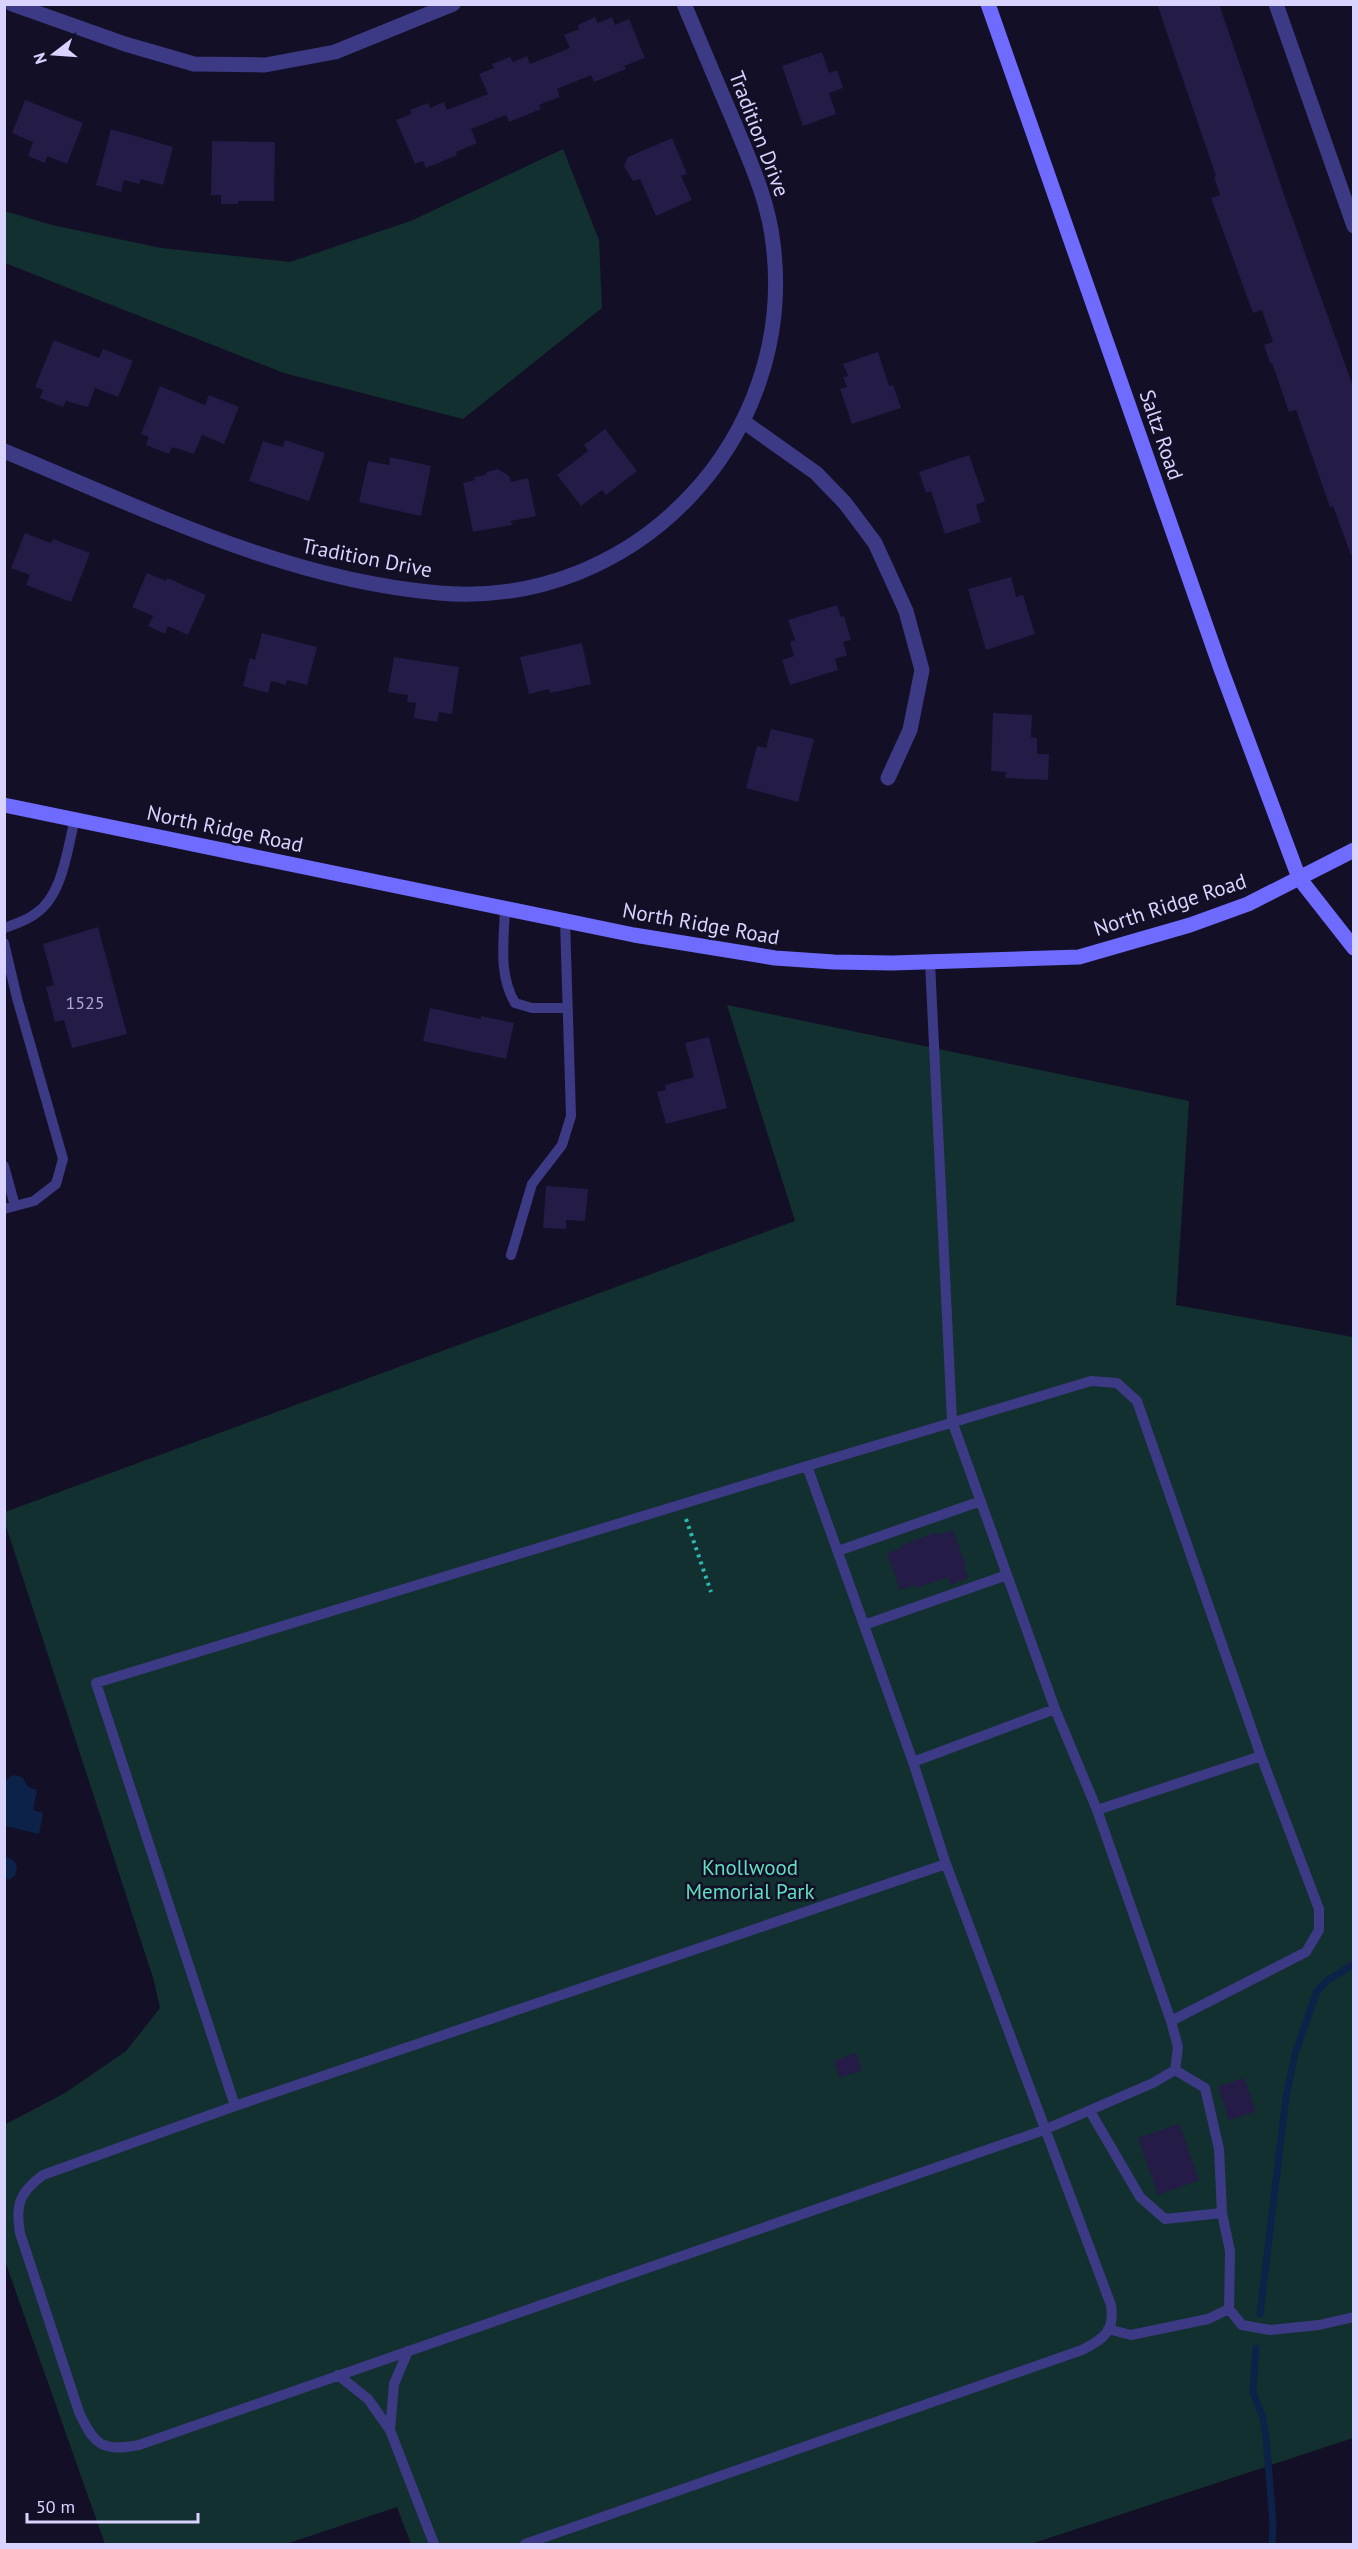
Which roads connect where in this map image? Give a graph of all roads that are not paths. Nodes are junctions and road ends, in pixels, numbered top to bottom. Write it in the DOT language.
graph roads {
  1 [pos="12,4"];
  2 [pos="453,4"];
  3 [pos="684,4"];
  4 [pos="988,4"];
  5 [pos="1276,4"];
  6 [pos="1353,226"];
  7 [pos="744,422"];
  8 [pos="4,451"];
  9 [pos="888,778"];
  10 [pos="4,806"];
  11 [pos="75,819"];
  12 [pos="1353,850"];
  13 [pos="1299,878"];
  14 [pos="505,908"];
  15 [pos="565,920"];
  16 [pos="4,927"];
  17 [pos="4,943"];
  18 [pos="1353,948"];
  19 [pos="930,962"];
  20 [pos="567,1008"];
  21 [pos="4,1166"];
  22 [pos="10,1208"];
  23 [pos="511,1256"];
  24 [pos="952,1421"];
  25 [pos="807,1466"];
  26 [pos="981,1501"];
  27 [pos="838,1551"];
  28 [pos="1007,1575"];
  29 [pos="864,1625"];
  30 [pos="1055,1709"];
  31 [pos="1261,1756"];
  32 [pos="913,1762"];
  33 [pos="1097,1810"];
  34 [pos="946,1864"];
  35 [pos="1171,2021"];
  36 [pos="1175,2070"];
  37 [pos="235,2106"];
  38 [pos="1090,2110"];
  39 [pos="1044,2130"];
  40 [pos="1222,2213"];
  41 [pos="1229,2309"];
  42 [pos="1353,2317"];
  43 [pos="1108,2329"];
  44 [pos="408,2351"];
  45 [pos="338,2375"];
  46 [pos="390,2430"];
  47 [pos="434,2544"];
  48 [pos="525,2544"];
  1 -- 2 [label="street"];
  3 -- 7 [label="street, Tradition Drive"];
  4 -- 13 [label="street, Saltz Road"];
  5 -- 6 [label="street"];
  7 -- 8 [label="street, Tradition Drive"];
  7 -- 9 [label="street"];
  10 -- 11 [label="street, North Ridge Road"];
  11 -- 14 [label="street, North Ridge Road"];
  11 -- 16 [label="lane"];
  12 -- 13 [label="street, North Ridge Road"];
  13 -- 18 [label="street"];
  13 -- 19 [label="street, North Ridge Road"];
  14 -- 15 [label="street, North Ridge Road"];
  14 -- 20 [label="lane"];
  15 -- 19 [label="street, North Ridge Road"];
  15 -- 20 [label="lane"];
  17 -- 22 [label="lane"];
  19 -- 24 [label="lane"];
  20 -- 23 [label="lane"];
  21 -- 22 [label="lane"];
  24 -- 25 [label="lane"];
  24 -- 26 [label="lane"];
  24 -- 31 [label="lane"];
  25 -- 27 [label="lane"];
  25 -- 37 [label="lane"];
  26 -- 27 [label="lane"];
  26 -- 28 [label="lane"];
  27 -- 29 [label="lane"];
  28 -- 29 [label="lane"];
  28 -- 30 [label="lane"];
  29 -- 32 [label="lane"];
  30 -- 32 [label="lane"];
  30 -- 33 [label="lane"];
  31 -- 33 [label="lane"];
  31 -- 35 [label="lane"];
  32 -- 34 [label="lane"];
  33 -- 35 [label="lane"];
  34 -- 37 [label="lane"];
  34 -- 39 [label="lane"];
  35 -- 36 [label="lane"];
  36 -- 38 [label="lane"];
  36 -- 40 [label="lane"];
  37 -- 45 [label="lane"];
  38 -- 39 [label="lane"];
  38 -- 40 [label="lane"];
  39 -- 43 [label="lane"];
  39 -- 44 [label="lane"];
  40 -- 41 [label="lane"];
  41 -- 42 [label="lane"];
  41 -- 43 [label="lane"];
  43 -- 48 [label="lane"];
  44 -- 45 [label="lane"];
  44 -- 46 [label="lane"];
  45 -- 46 [label="lane"];
  46 -- 47 [label="lane"];
}
